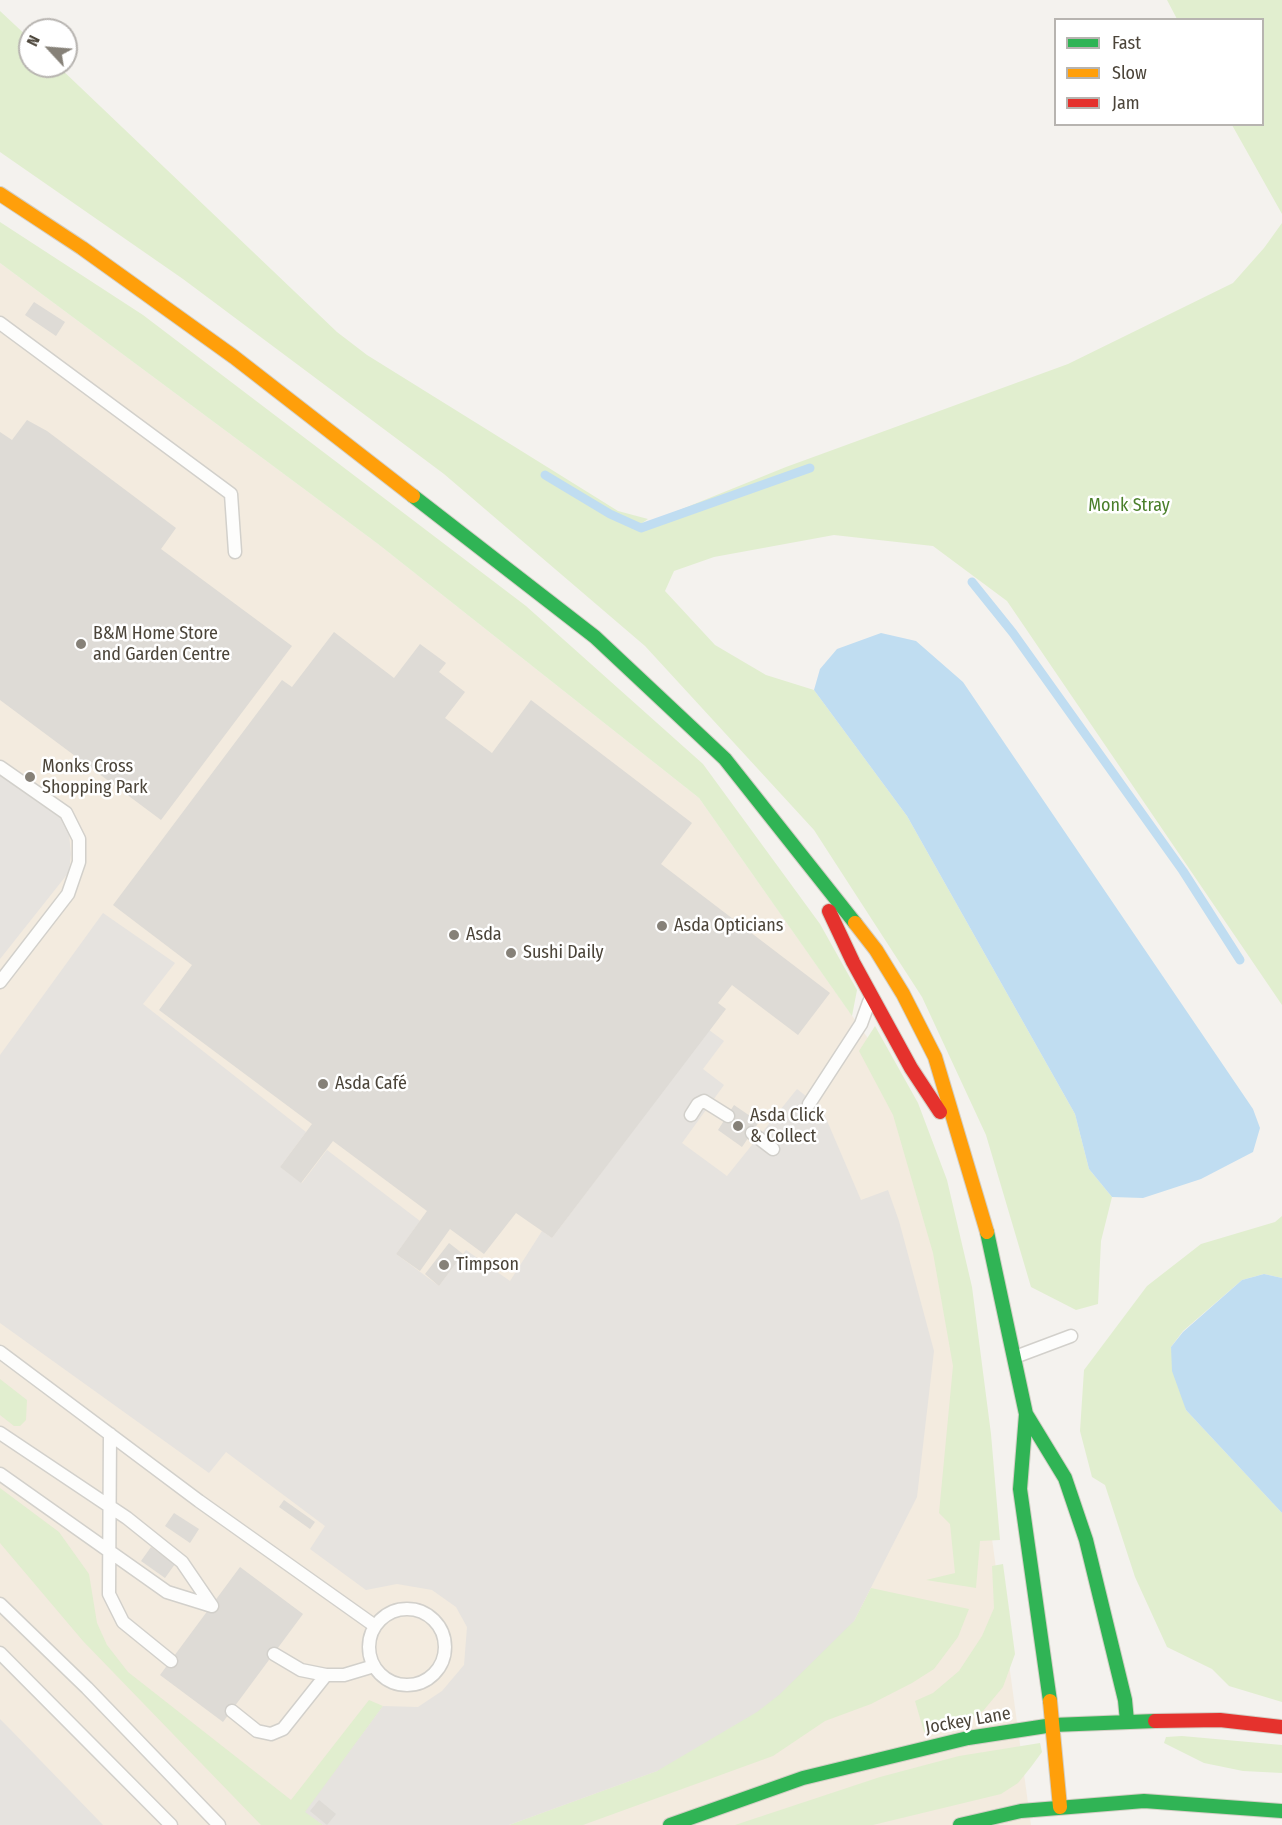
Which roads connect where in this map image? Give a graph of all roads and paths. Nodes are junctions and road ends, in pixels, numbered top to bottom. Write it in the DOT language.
graph roads {
  1 [pos="0,194"];
  2 [pos="0,323"];
  3 [pos="235,552"];
  4 [pos="0,767"];
  5 [pos="801,853"];
  6 [pos="0,982"];
  7 [pos="872,994"];
  8 [pos="811,1099"];
  9 [pos="691,1115"];
  10 [pos="728,1116"];
  11 [pos="752,1133"];
  12 [pos="959,1141"];
  13 [pos="773,1149"];
  14 [pos="1071,1336"];
  15 [pos="0,1352"];
  16 [pos="1014,1358"];
  17 [pos="1026,1414"];
  18 [pos="0,1434"];
  19 [pos="110,1434"];
  20 [pos="0,1474"];
  21 [pos="109,1506"];
  22 [pos="109,1550"];
  23 [pos="0,1604"];
  24 [pos="375,1626"];
  25 [pos="0,1653"];
  26 [pos="274,1654"];
  27 [pos="171,1661"];
  28 [pos="374,1666"];
  29 [pos="326,1674"];
  30 [pos="232,1711"];
  31 [pos="1127,1721"];
  32 [pos="1053,1725"];
  33 [pos="1282,1727"];
  34 [pos="1060,1807"];
  35 [pos="1282,1811"];
  36 [pos="171,1825"];
  37 [pos="219,1825"];
  38 [pos="670,1825"];
  39 [pos="960,1825"];
  1 -- 5 [label="street"];
  2 -- 3 [label="lane"];
  4 -- 6 [label="lane"];
  5 -- 7 [label="street"];
  5 -- 12 [label="street"];
  7 -- 8 [label="lane"];
  7 -- 12 [label="street"];
  9 -- 10 [label="lane"];
  11 -- 13 [label="lane"];
  12 -- 16 [label="street"];
  14 -- 16 [label="lane"];
  15 -- 19 [label="lane"];
  16 -- 17 [label="street"];
  17 -- 31 [label="street"];
  17 -- 32 [label="street"];
  18 -- 21 [label="lane"];
  19 -- 21 [label="lane"];
  19 -- 24 [label="lane"];
  20 -- 22 [label="lane"];
  21 -- 22 [label="lane"];
  21 -- 22 [label="lane"];
  22 -- 27 [label="lane"];
  23 -- 37 [label="lane"];
  24 -- 28 [label="lane"];
  24 -- 28 [label="lane"];
  25 -- 36 [label="lane"];
  26 -- 29 [label="lane"];
  28 -- 29 [label="lane"];
  29 -- 30 [label="lane"];
  31 -- 32 [label="street, Jockey Lane"];
  31 -- 33 [label="street, Jockey Lane"];
  32 -- 34 [label="street"];
  32 -- 38 [label="street, Jockey Lane"];
  34 -- 35 [label="street"];
  34 -- 39 [label="street"];
}
